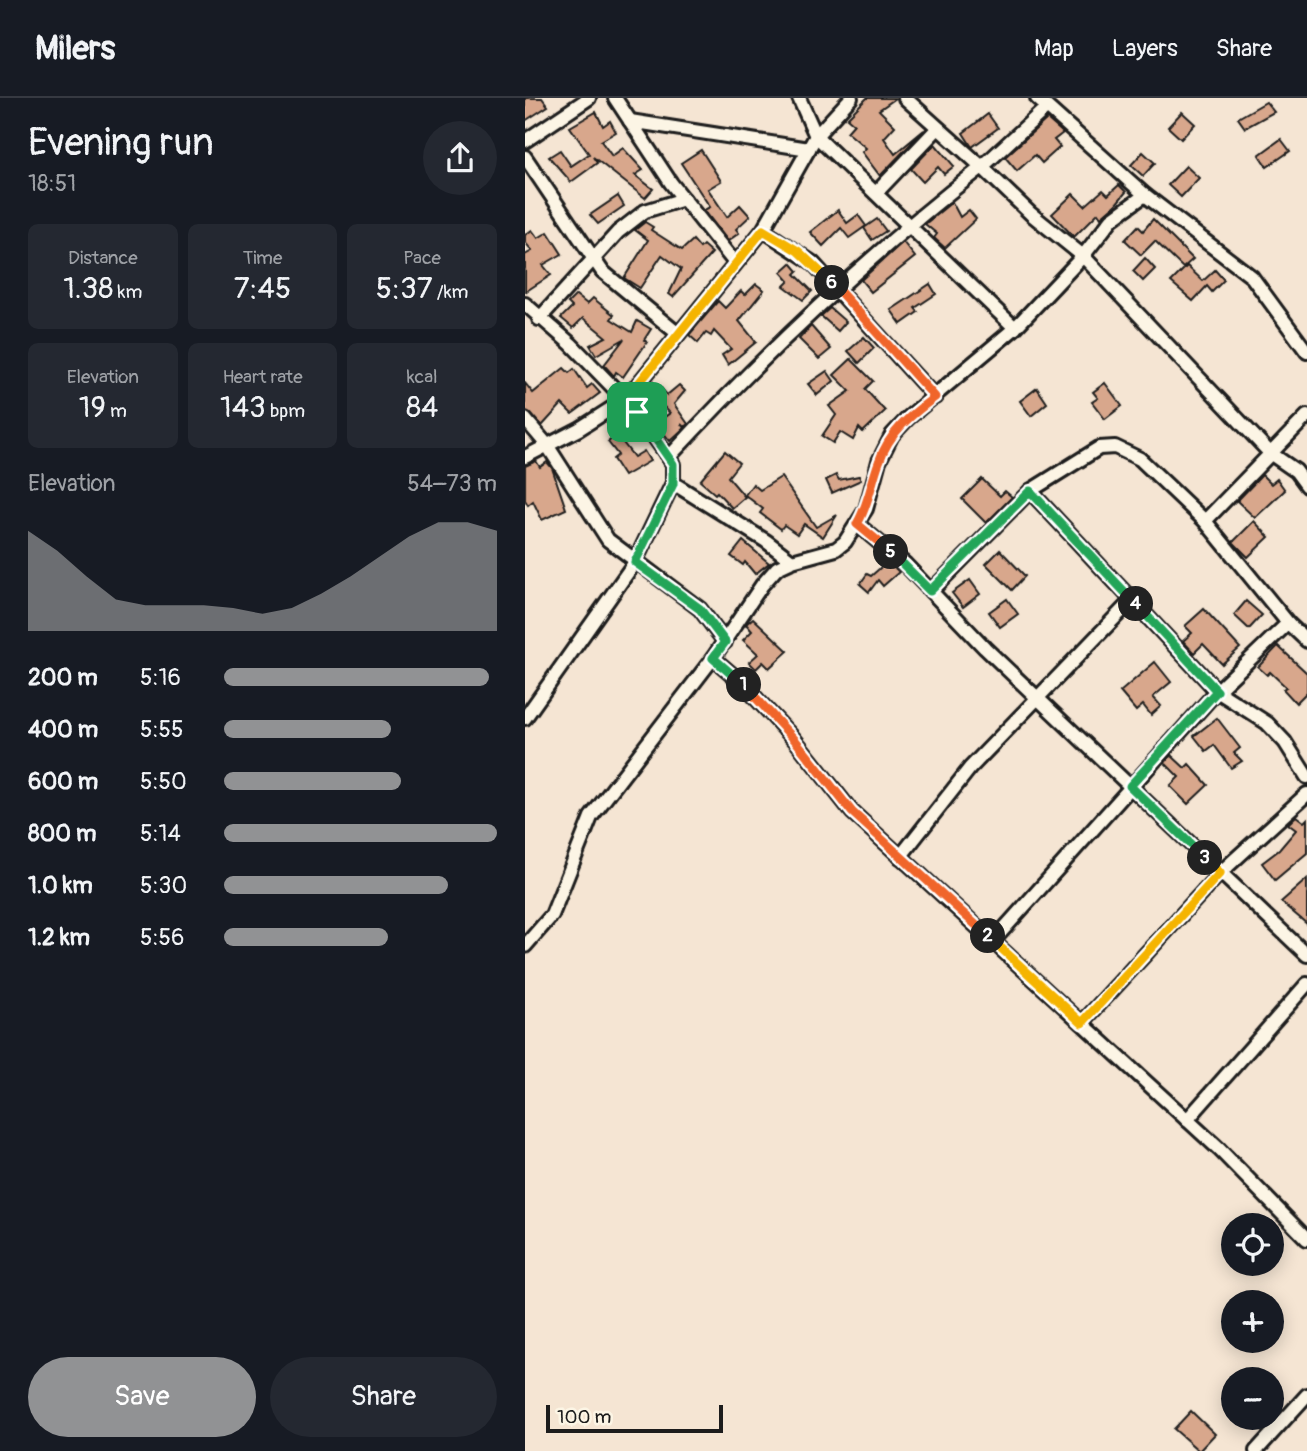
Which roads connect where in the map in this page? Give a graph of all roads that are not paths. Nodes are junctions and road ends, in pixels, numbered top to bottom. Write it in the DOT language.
graph roads {
  1 [pos="589,98"];
  2 [pos="615,98"];
  3 [pos="799,98"];
  4 [pos="851,98"];
  5 [pos="905,98"];
  6 [pos="1042,103"];
  7 [pos="630,121"];
  8 [pos="937,129"];
  9 [pos="816,136"];
  10 [pos="525,141"];
  11 [pos="809,149"];
  12 [pos="525,158"];
  13 [pos="982,167"];
  14 [pos="876,194"];
  15 [pos="1145,195"];
  16 [pos="684,199"];
  17 [pos="910,226"];
  18 [pos="763,230"];
  19 [pos="1083,256"];
  20 [pos="594,257"];
  21 [pos="735,262"];
  22 [pos="836,289"];
  23 [pos="525,304"];
  24 [pos="539,319"];
  25 [pos="1015,328"];
  26 [pos="677,334"];
  27 [pos="1307,352"];
  28 [pos="935,397"];
  29 [pos="626,399"];
  30 [pos="1307,415"];
  31 [pos="525,419"];
  32 [pos="547,445"];
  33 [pos="1271,453"];
  34 [pos="525,457"];
  35 [pos="669,457"];
  36 [pos="673,484"];
  37 [pos="1307,486"];
  38 [pos="1030,491"];
  39 [pos="1205,521"];
  40 [pos="857,524"];
  41 [pos="792,561"];
  42 [pos="635,562"];
  43 [pos="930,591"];
  44 [pos="1132,600"];
  45 [pos="1288,623"];
  46 [pos="1307,641"];
  47 [pos="725,642"];
  48 [pos="713,658"];
  49 [pos="1217,691"];
  50 [pos="1037,697"];
  51 [pos="525,718"];
  52 [pos="1307,777"];
  53 [pos="1130,786"];
  54 [pos="1307,794"];
  55 [pos="900,857"];
  56 [pos="1220,873"];
  57 [pos="993,941"];
  58 [pos="525,946"];
  59 [pos="1307,955"];
  60 [pos="1307,984"];
  61 [pos="1082,1023"];
  62 [pos="1187,1120"];
  63 [pos="1307,1239"];
  64 [pos="1307,1395"];
  65 [pos="1256,1451"];
  1 -- 10 [label="street"];
  2 -- 7 [label="street"];
  3 -- 9 [label="street"];
  4 -- 9 [label="street"];
  5 -- 8 [label="street"];
  6 -- 13 [label="street"];
  6 -- 15 [label="street"];
  7 -- 11 [label="street"];
  7 -- 16 [label="street"];
  8 -- 13 [label="street"];
  8 -- 14 [label="street"];
  9 -- 11 [label="street"];
  9 -- 14 [label="street"];
  11 -- 18 [label="street"];
  12 -- 20 [label="street"];
  13 -- 17 [label="street"];
  13 -- 19 [label="street"];
  14 -- 17 [label="street"];
  15 -- 19 [label="street"];
  15 -- 27 [label="street"];
  16 -- 20 [label="street"];
  16 -- 21 [label="street"];
  17 -- 22 [label="street"];
  17 -- 25 [label="street"];
  18 -- 21 [label="street"];
  18 -- 22 [label="street"];
  19 -- 25 [label="street"];
  19 -- 33 [label="street"];
  20 -- 24 [label="street"];
  20 -- 26 [label="street"];
  21 -- 26 [label="street"];
  22 -- 28 [label="street"];
  22 -- 35 [label="street"];
  23 -- 24 [label="street"];
  24 -- 29 [label="street"];
  25 -- 28 [label="street"];
  26 -- 29 [label="street"];
  28 -- 40 [label="street"];
  29 -- 32 [label="street"];
  29 -- 35 [label="street"];
  30 -- 33 [label="street"];
  31 -- 32 [label="street"];
  32 -- 34 [label="street"];
  32 -- 42 [label="street"];
  33 -- 37 [label="street"];
  33 -- 39 [label="street"];
  35 -- 36 [label="street"];
  36 -- 41 [label="street"];
  36 -- 42 [label="street"];
  38 -- 39 [label="street"];
  38 -- 43 [label="street"];
  38 -- 44 [label="street"];
  39 -- 45 [label="street"];
  40 -- 41 [label="street"];
  40 -- 43 [label="street"];
  41 -- 47 [label="street"];
  42 -- 47 [label="street"];
  42 -- 51 [label="street"];
  43 -- 50 [label="street"];
  44 -- 49 [label="street"];
  44 -- 50 [label="street"];
  45 -- 46 [label="street"];
  45 -- 49 [label="street"];
  47 -- 48 [label="street"];
  48 -- 55 [label="street"];
  48 -- 58 [label="street"];
  49 -- 52 [label="street"];
  49 -- 53 [label="street"];
  50 -- 53 [label="street"];
  50 -- 55 [label="street"];
  53 -- 56 [label="street"];
  53 -- 57 [label="street"];
  54 -- 56 [label="street"];
  55 -- 57 [label="street"];
  56 -- 59 [label="street"];
  56 -- 61 [label="street"];
  57 -- 61 [label="street"];
  60 -- 62 [label="street"];
  61 -- 62 [label="street"];
  62 -- 63 [label="street"];
  64 -- 65 [label="street"];
}
